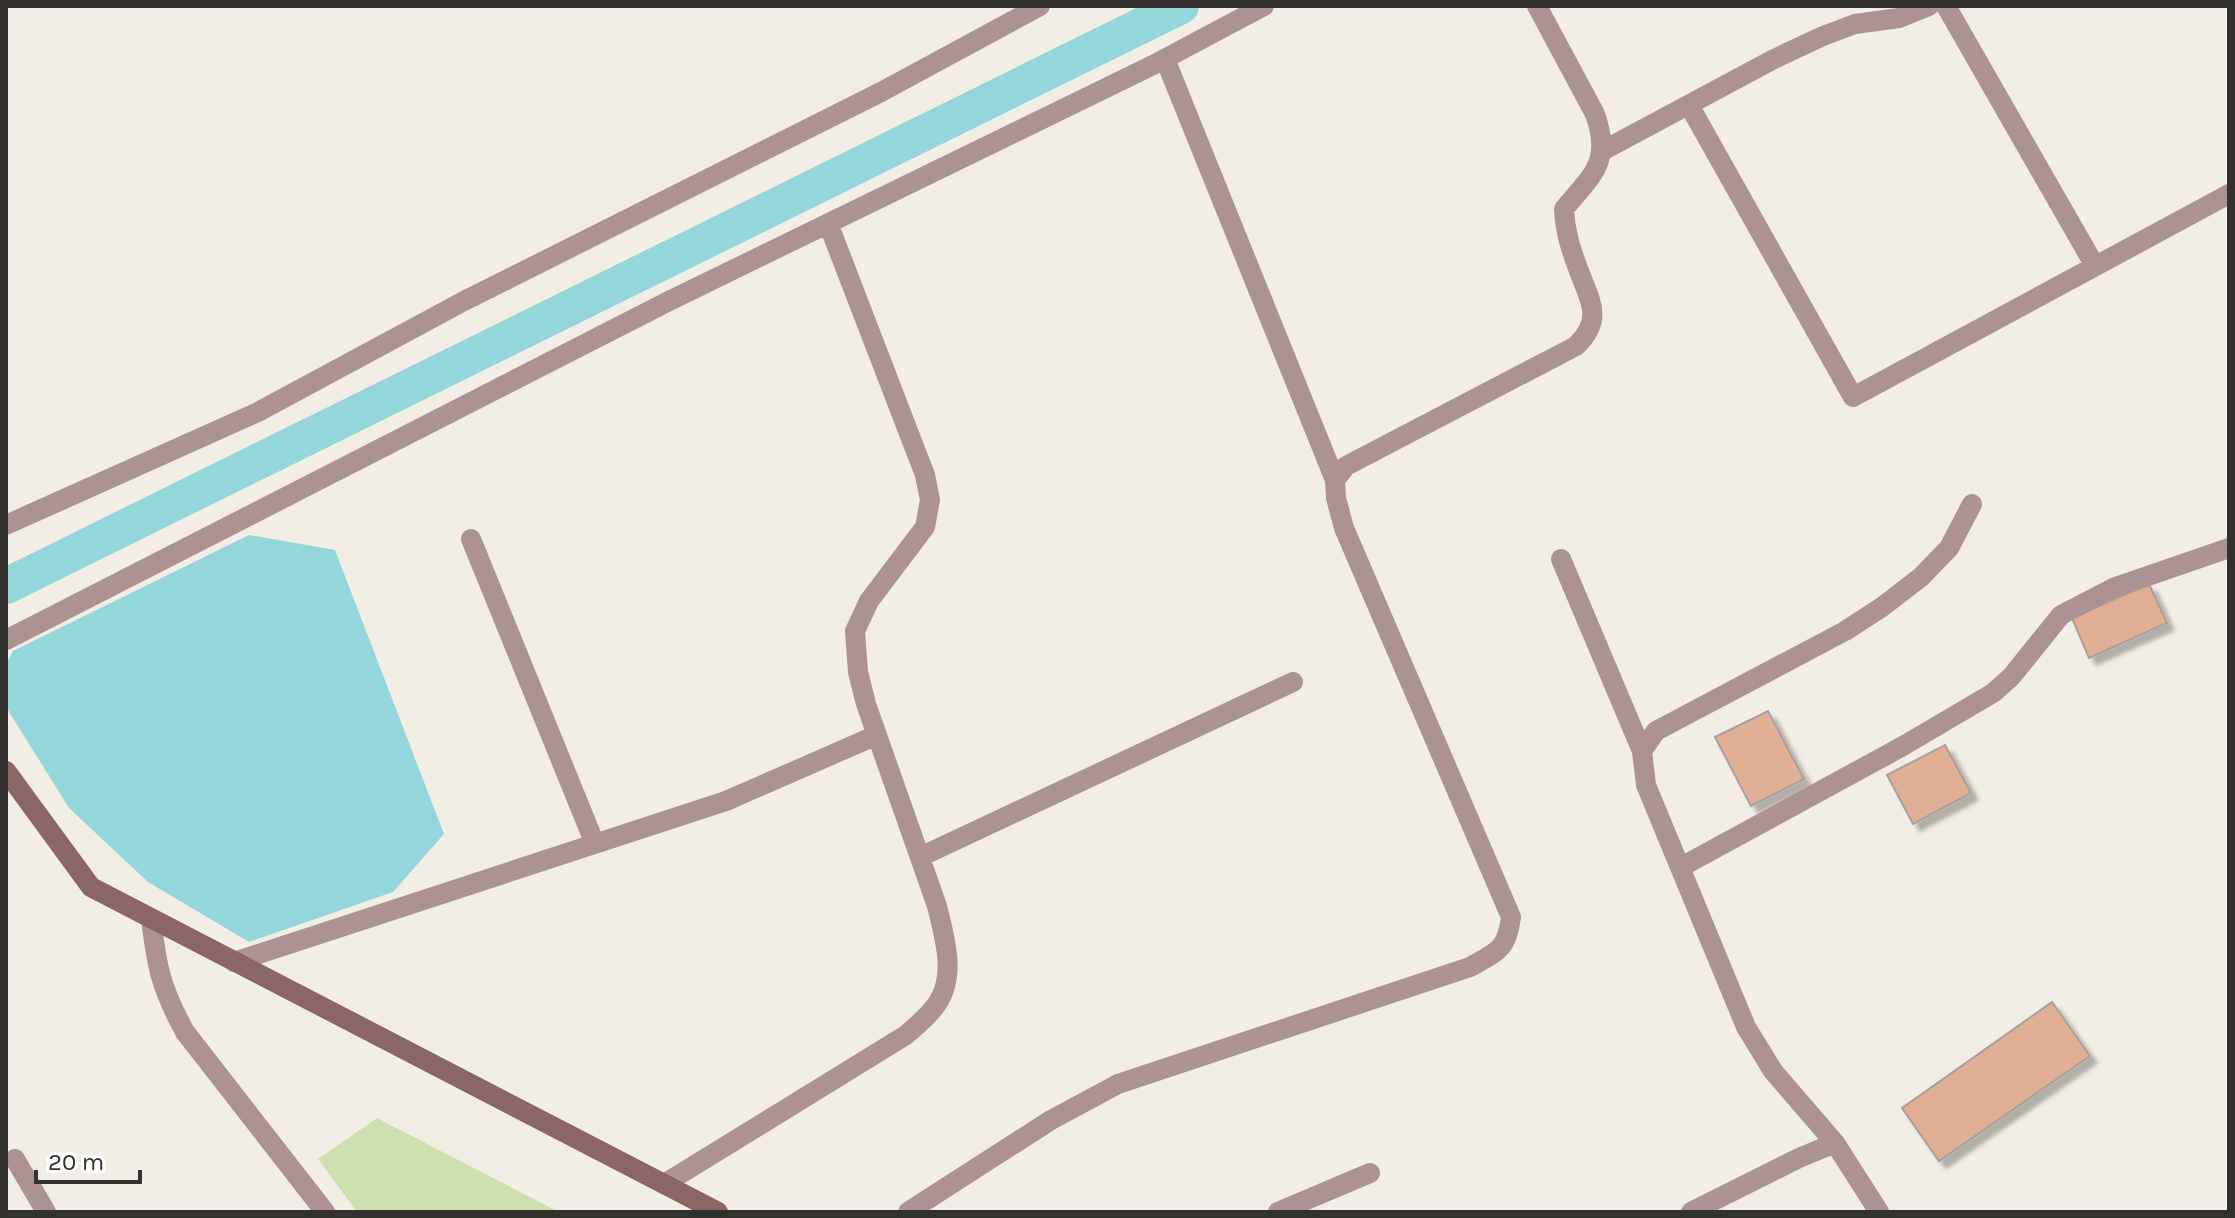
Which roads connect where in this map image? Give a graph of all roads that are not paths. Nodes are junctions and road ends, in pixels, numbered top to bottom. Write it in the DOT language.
graph roads {
  1 [pos="1040,6"];
  2 [pos="1264,6"];
  3 [pos="1537,6"];
  4 [pos="1929,6"];
  5 [pos="1946,6"];
  6 [pos="1895,12"];
  7 [pos="1165,59"];
  8 [pos="1689,105"];
  9 [pos="1604,150"];
  10 [pos="2229,194"];
  11 [pos="828,223"];
  12 [pos="2095,266"];
  13 [pos="1335,480"];
  14 [pos="1972,504"];
  15 [pos="6,525"];
  16 [pos="471,539"];
  17 [pos="2229,548"];
  18 [pos="1561,559"];
  19 [pos="6,640"];
  20 [pos="1293,682"];
  21 [pos="877,735"];
  22 [pos="1642,751"];
  23 [pos="6,771"];
  24 [pos="595,844"];
  25 [pos="920,857"];
  26 [pos="1681,867"];
  27 [pos="151,919"];
  28 [pos="234,962"];
  29 [pos="1835,1143"];
  30 [pos="15,1159"];
  31 [pos="1370,1173"];
  32 [pos="664,1184"];
  33 [pos="46,1212"];
  34 [pos="325,1212"];
  35 [pos="718,1212"];
  36 [pos="908,1212"];
  37 [pos="1278,1212"];
  38 [pos="1691,1212"];
  39 [pos="1879,1212"];
  1 -- 15 [label="street"];
  2 -- 7 [label="street"];
  3 -- 9 [label="street"];
  4 -- 6 [label="street"];
  5 -- 12 [label="street"];
  6 -- 8 [label="street"];
  7 -- 11 [label="street"];
  7 -- 13 [label="street"];
  8 -- 9 [label="street"];
  8 -- 12 [label="street"];
  9 -- 13 [label="street"];
  10 -- 12 [label="street"];
  11 -- 19 [label="street"];
  11 -- 21 [label="street"];
  13 -- 36 [label="street"];
  14 -- 22 [label="street"];
  16 -- 24 [label="street"];
  17 -- 26 [label="street"];
  18 -- 22 [label="street"];
  20 -- 25 [label="street"];
  21 -- 24 [label="street"];
  21 -- 25 [label="street"];
  22 -- 26 [label="street"];
  23 -- 27 [label="main road"];
  24 -- 28 [label="street"];
  25 -- 32 [label="street"];
  26 -- 29 [label="street"];
  27 -- 28 [label="main road"];
  27 -- 34 [label="street"];
  28 -- 32 [label="main road"];
  29 -- 38 [label="street"];
  29 -- 39 [label="street"];
  30 -- 33 [label="street"];
  31 -- 37 [label="street"];
  32 -- 35 [label="main road"];
}
